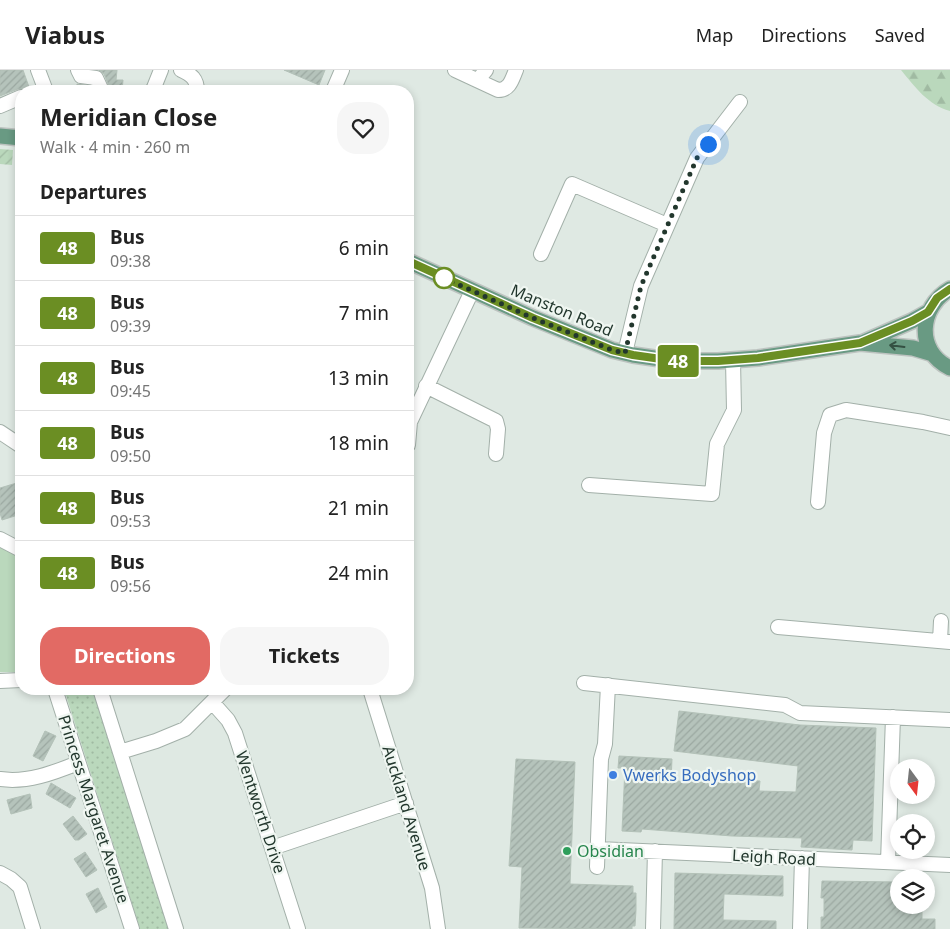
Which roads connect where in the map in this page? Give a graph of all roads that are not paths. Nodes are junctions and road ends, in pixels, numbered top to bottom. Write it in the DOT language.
graph roads {
  1 [pos="38,70"];
  2 [pos="78,70"];
  3 [pos="161,70"];
  4 [pos="181,70"];
  5 [pos="342,70"];
  6 [pos="455,70"];
  7 [pos="516,70"];
  8 [pos="482,75"];
  9 [pos="41,85"];
  10 [pos="99,85"];
  11 [pos="154,85"];
  12 [pos="194,85"];
  13 [pos="336,85"];
  14 [pos="15,100"];
  15 [pos="740,102"];
  16 [pos="0,106"];
  17 [pos="0,136"];
  18 [pos="15,137"];
  19 [pos="667,225"];
  20 [pos="541,254"];
  21 [pos="414,264"];
  22 [pos="950,289"];
  23 [pos="472,291"];
  24 [pos="928,312"];
  25 [pos="860,343"];
  26 [pos="625,353"];
  27 [pos="933,354"];
  28 [pos="733,360"];
  29 [pos="950,368"];
  30 [pos="426,386"];
  31 [pos="414,413"];
  32 [pos="950,428"];
  33 [pos="0,432"];
  34 [pos="15,442"];
  35 [pos="496,454"];
  36 [pos="589,485"];
  37 [pos="818,502"];
  38 [pos="0,539"];
  39 [pos="15,547"];
  40 [pos="941,621"];
  41 [pos="778,627"];
  42 [pos="945,641"];
  43 [pos="0,681"];
  44 [pos="15,681"];
  45 [pos="584,683"];
  46 [pos="608,685"];
  47 [pos="57,695"];
  48 [pos="102,695"];
  49 [pos="219,695"];
  50 [pos="372,695"];
  51 [pos="212,702"];
  52 [pos="893,717"];
  53 [pos="950,720"];
  54 [pos="120,752"];
  55 [pos="78,763"];
  56 [pos="0,779"];
  57 [pos="406,803"];
  58 [pos="272,848"];
  59 [pos="598,849"];
  60 [pos="655,851"];
  61 [pos="802,858"];
  62 [pos="888,862"];
  63 [pos="950,865"];
  64 [pos="597,867"];
  65 [pos="0,873"];
  66 [pos="33,929"];
  67 [pos="132,929"];
  68 [pos="176,929"];
  69 [pos="298,929"];
  70 [pos="438,929"];
  71 [pos="653,929"];
  72 [pos="800,929"];
  1 -- 9 [label="street"];
  2 -- 10 [label="street"];
  3 -- 11 [label="street"];
  4 -- 12 [label="street"];
  5 -- 13 [label="street"];
  6 -- 8 [label="street"];
  7 -- 8 [label="street"];
  14 -- 16 [label="street"];
  15 -- 19 [label="street"];
  17 -- 18 [label="main road"];
  19 -- 20 [label="street"];
  19 -- 26 [label="street"];
  21 -- 23 [label="main road, Manston Road"];
  22 -- 24 [label="main road"];
  23 -- 26 [label="main road, Manston Road"];
  23 -- 30 [label="street"];
  24 -- 25 [label="main road, Manston Road"];
  24 -- 27 [label="main road"];
  27 -- 25 [label="main road, Manston Road, one-way"];
  25 -- 28 [label="main road, Manston Road"];
  26 -- 28 [label="main road, Manston Road"];
  27 -- 29 [label="main road"];
  28 -- 36 [label="street"];
  30 -- 31 [label="street"];
  30 -- 35 [label="street"];
  32 -- 37 [label="street"];
  33 -- 34 [label="street"];
  38 -- 39 [label="street"];
  40 -- 42 [label="street"];
  41 -- 42 [label="street"];
  43 -- 44 [label="street"];
  45 -- 46 [label="street"];
  46 -- 52 [label="street"];
  46 -- 59 [label="street"];
  47 -- 55 [label="street, Princess Margaret Avenue"];
  48 -- 54 [label="street"];
  49 -- 51 [label="street"];
  50 -- 57 [label="street, Auckland Avenue"];
  51 -- 54 [label="street"];
  51 -- 58 [label="street, Wentworth Drive"];
  52 -- 53 [label="street"];
  52 -- 62 [label="street"];
  54 -- 68 [label="street"];
  55 -- 56 [label="street"];
  55 -- 67 [label="street, Princess Margaret Avenue"];
  57 -- 58 [label="street"];
  57 -- 70 [label="street, Auckland Avenue"];
  58 -- 69 [label="street, Wentworth Drive"];
  59 -- 60 [label="street, Leigh Road"];
  59 -- 64 [label="street"];
  60 -- 61 [label="street, Leigh Road"];
  60 -- 71 [label="street"];
  61 -- 62 [label="street, Leigh Road"];
  61 -- 72 [label="street"];
  62 -- 63 [label="street, Leigh Road"];
  65 -- 66 [label="street"];
}
